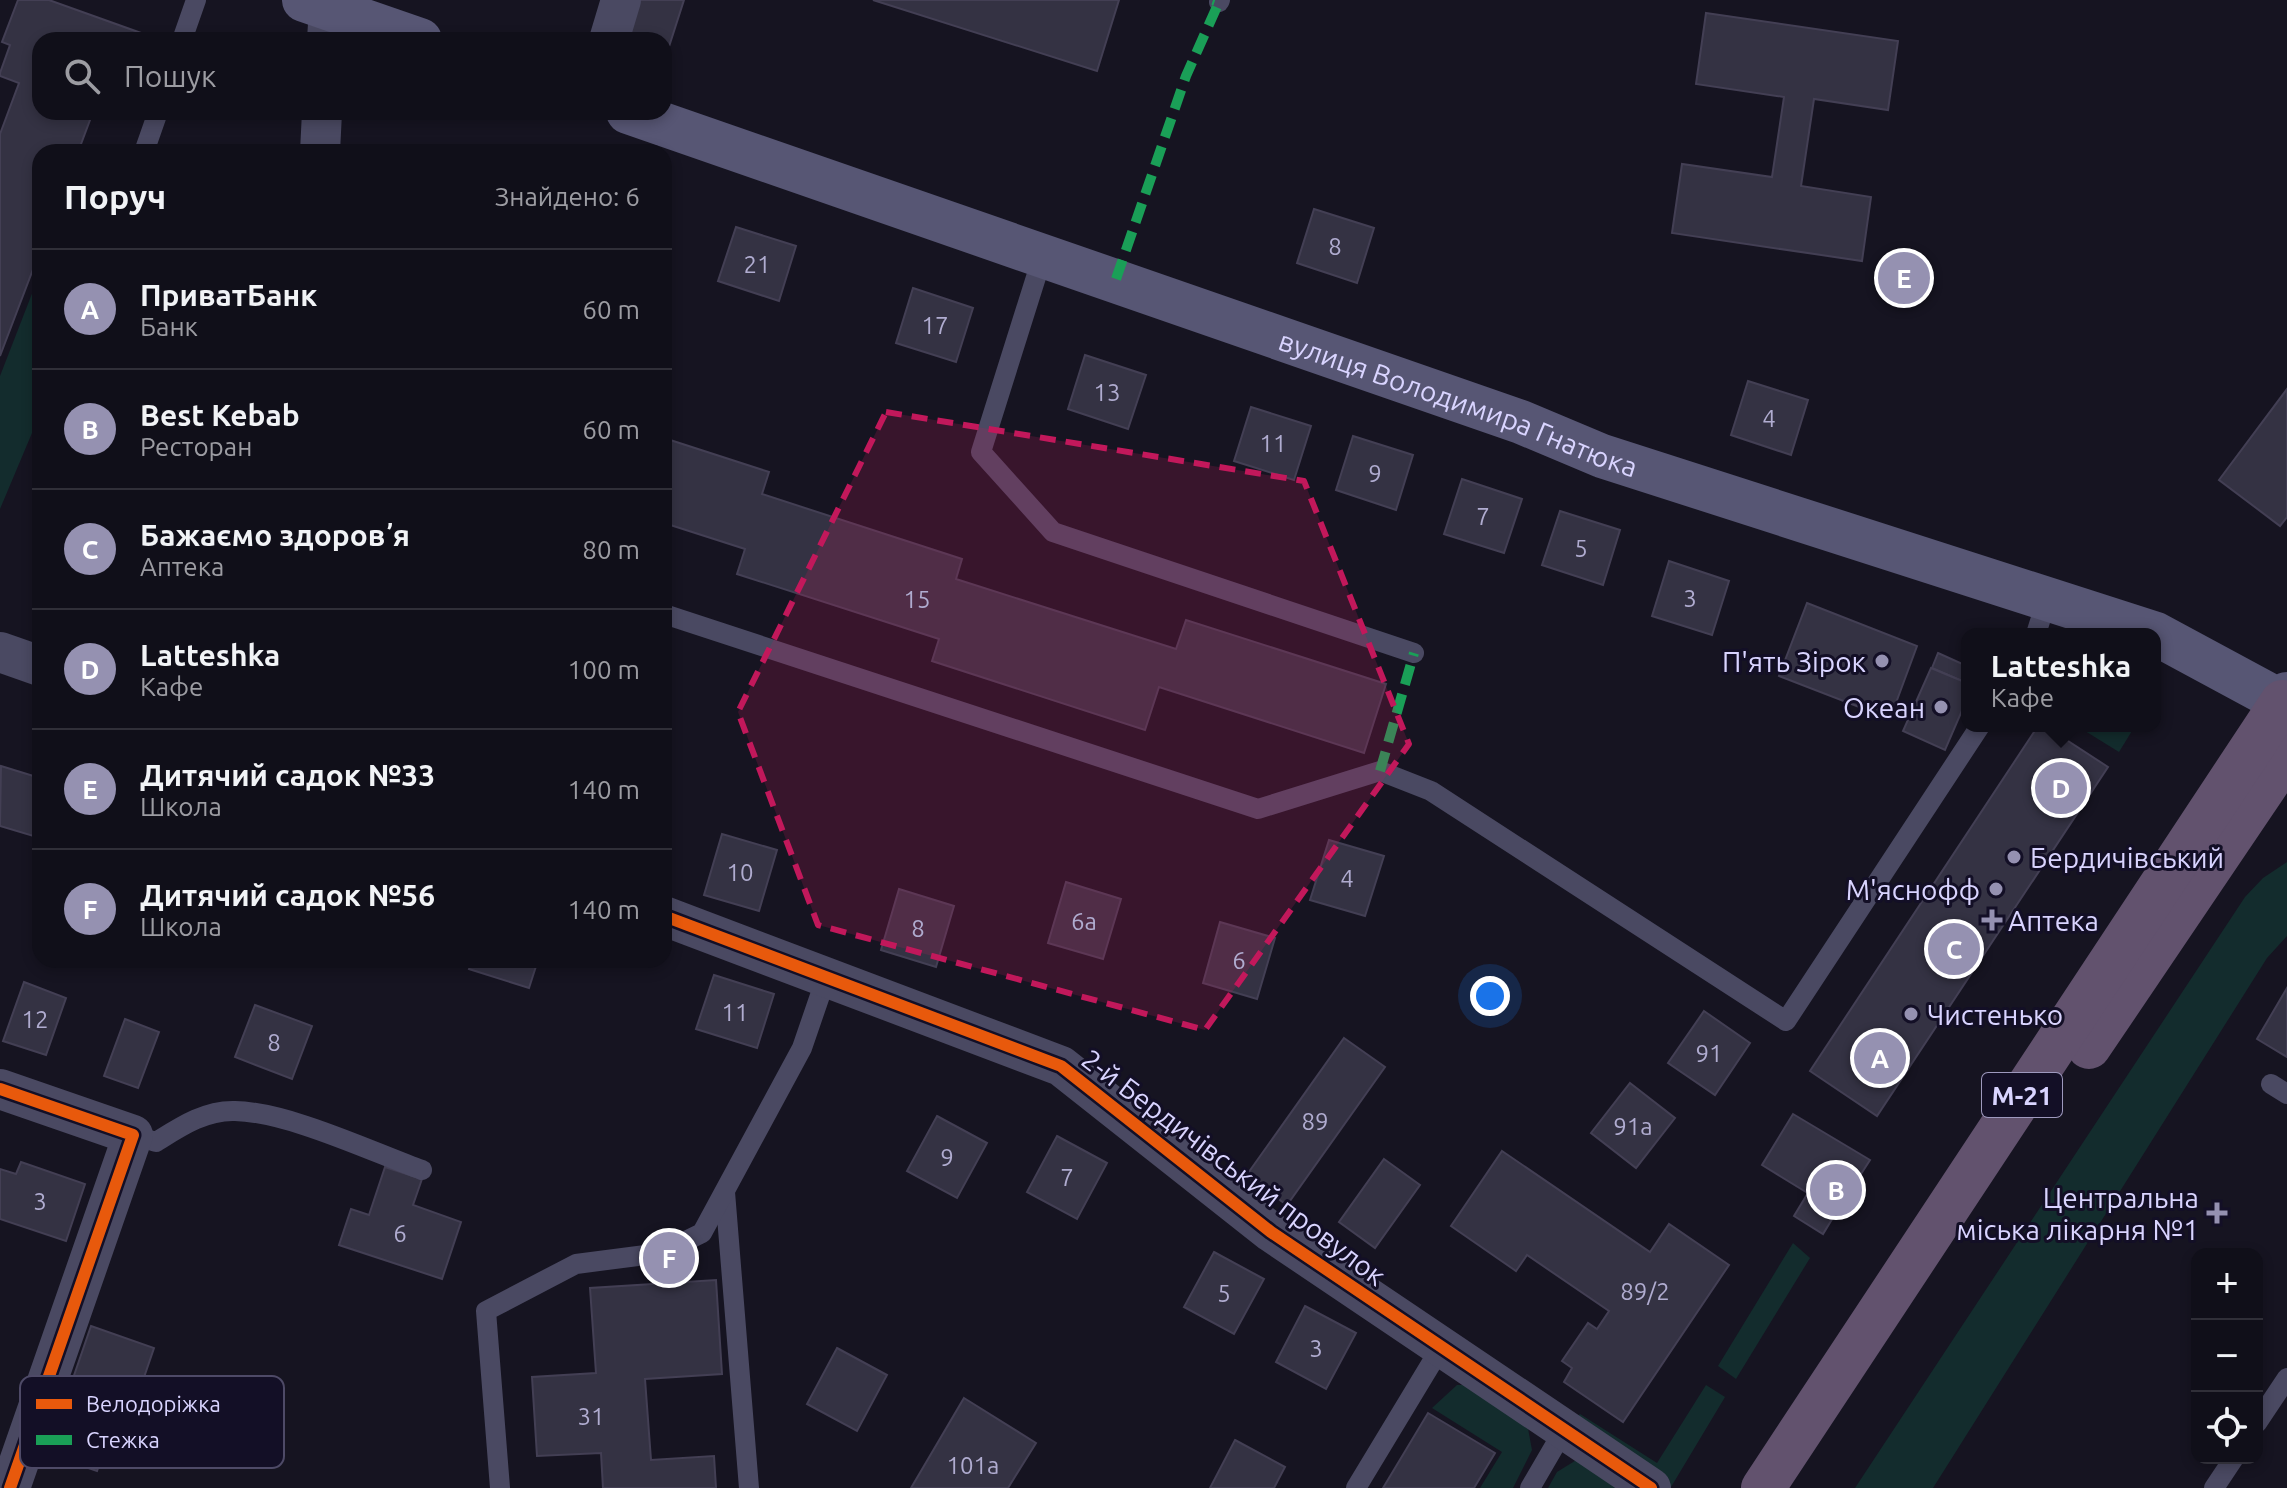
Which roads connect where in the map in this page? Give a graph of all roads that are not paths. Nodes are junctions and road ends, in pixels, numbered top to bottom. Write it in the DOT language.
graph roads {
  1 [pos="196,0"];
  2 [pos="621,0"];
  3 [pos="320,16"];
  4 [pos="185,32"];
  5 [pos="387,32"];
  6 [pos="611,32"];
  7 [pos="155,120"];
  8 [pos="322,120"];
  9 [pos="651,120"];
  10 [pos="147,144"];
  11 [pos="320,144"];
  12 [pos="1043,255"];
  13 [pos="2042,616"];
  14 [pos="672,617"];
  15 [pos="2118,628"];
  16 [pos="2161,637"];
  17 [pos="0,652"];
  18 [pos="1414,653"];
  19 [pos="32,663"];
  20 [pos="2285,700"];
  21 [pos="1976,732"];
  22 [pos="2287,754"];
  23 [pos="672,919"];
  24 [pos="826,978"];
  25 [pos="0,1089"];
  26 [pos="133,1135"];
  27 [pos="422,1170"];
  28 [pos="725,1192"];
  29 [pos="1440,1349"];
  30 [pos="49,1376"];
  31 [pos="2287,1378"];
  32 [pos="2263,1414"];
  33 [pos="1565,1428"];
  34 [pos="20,1459"];
  35 [pos="2230,1464"];
  36 [pos="10,1488"];
  37 [pos="500,1488"];
  38 [pos="749,1488"];
  39 [pos="1356,1488"];
  40 [pos="1530,1488"];
  41 [pos="1651,1488"];
  42 [pos="1763,1488"];
  43 [pos="1795,1488"];
  44 [pos="2214,1488"];
  1 -- 4 [label="lane"];
  2 -- 6 [label="street"];
  3 -- 5 [label="main road"];
  7 -- 10 [label="lane"];
  8 -- 11 [label="street"];
  9 -- 12 [label="main road, вулиця Володимира Гнатюка"];
  12 -- 13 [label="main road, вулиця Володимира Гнатюка"];
  12 -- 18 [label="lane"];
  13 -- 15 [label="main road, вулиця Володимира Гнатюка"];
  14 -- 21 [label="lane"];
  16 -- 20 [label="main road, вулиця Володимира Гнатюка"];
  17 -- 19 [label="street"];
  20 -- 42 [label="highway, М-21"];
  22 -- 43 [label="highway, М-21"];
  23 -- 24 [label="street, 2-й Бердичівський провулок"];
  24 -- 28 [label="lane"];
  24 -- 29 [label="street, 2-й Бердичівський провулок"];
  25 -- 26 [label="street"];
  26 -- 27 [label="lane"];
  26 -- 30 [label="street"];
  28 -- 37 [label="lane"];
  28 -- 38 [label="lane"];
  29 -- 33 [label="street, 2-й Бердичівський провулок"];
  29 -- 39 [label="lane"];
  31 -- 32 [label="lane"];
  33 -- 40 [label="lane"];
  33 -- 41 [label="street, 2-й Бердичівський провулок"];
  34 -- 36 [label="street"];
  35 -- 44 [label="lane"];
}
